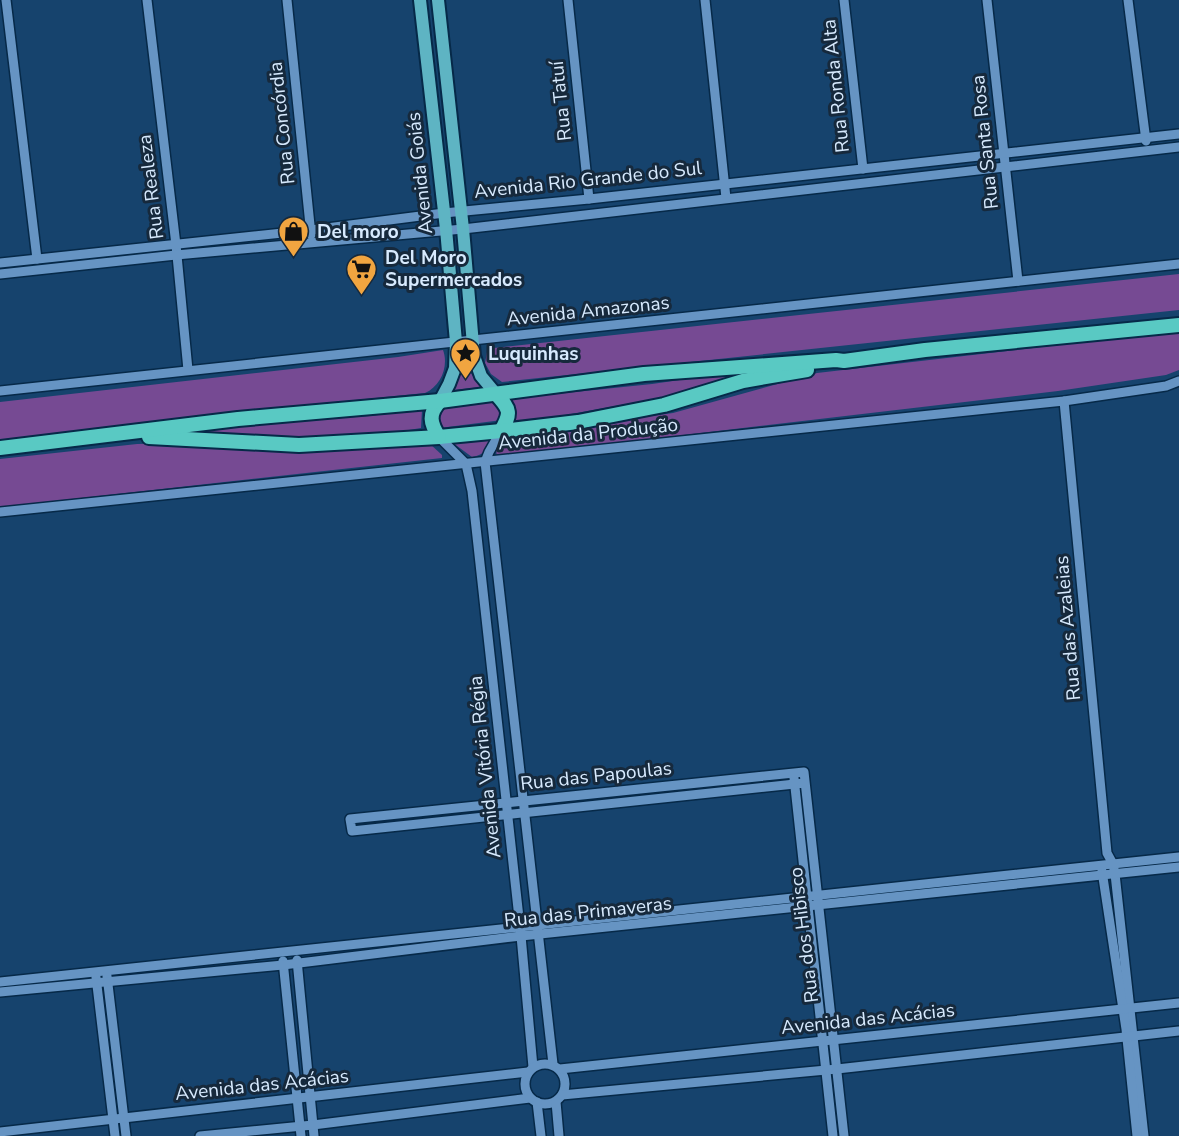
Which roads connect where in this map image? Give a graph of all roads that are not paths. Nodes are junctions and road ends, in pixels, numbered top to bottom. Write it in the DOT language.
graph roads {
  1 [pos="2,0"];
  2 [pos="147,0"];
  3 [pos="287,0"];
  4 [pos="420,0"];
  5 [pos="438,0"];
  6 [pos="568,0"];
  7 [pos="705,0"];
  8 [pos="844,0"];
  9 [pos="987,0"];
  10 [pos="1128,0"];
  11 [pos="1179,134"];
  12 [pos="1146,138"];
  13 [pos="1179,147"];
  14 [pos="1147,150"];
  15 [pos="1004,153"];
  16 [pos="1005,166"];
  17 [pos="863,169"];
  18 [pos="726,184"];
  19 [pos="726,198"];
  20 [pos="589,199"];
  21 [pos="461,211"];
  22 [pos="444,213"];
  23 [pos="446,229"];
  24 [pos="463,229"];
  25 [pos="311,230"];
  26 [pos="312,242"];
  27 [pos="176,245"];
  28 [pos="176,255"];
  29 [pos="37,259"];
  30 [pos="0,263"];
  31 [pos="1179,264"];
  32 [pos="0,274"];
  33 [pos="1018,281"];
  34 [pos="1179,325"];
  35 [pos="472,341"];
  36 [pos="456,342"];
  37 [pos="844,360"];
  38 [pos="188,370"];
  39 [pos="1179,381"];
  40 [pos="0,391"];
  41 [pos="496,394"];
  42 [pos="440,401"];
  43 [pos="1064,401"];
  44 [pos="501,431"];
  45 [pos="112,435"];
  46 [pos="439,437"];
  47 [pos="0,448"];
  48 [pos="485,462"];
  49 [pos="466,464"];
  50 [pos="0,512"];
  51 [pos="799,773"];
  52 [pos="800,784"];
  53 [pos="524,801"];
  54 [pos="506,802"];
  55 [pos="525,812"];
  56 [pos="507,814"];
  57 [pos="1107,852"];
  58 [pos="1179,857"];
  59 [pos="1179,867"];
  60 [pos="1114,869"];
  61 [pos="1102,871"];
  62 [pos="818,901"];
  63 [pos="807,902"];
  64 [pos="538,929"];
  65 [pos="520,931"];
  66 [pos="296,951"];
  67 [pos="282,952"];
  68 [pos="297,963"];
  69 [pos="283,965"];
  70 [pos="107,976"];
  71 [pos="96,977"];
  72 [pos="0,982"];
  73 [pos="0,992"];
  74 [pos="1179,1003"];
  75 [pos="1127,1009"];
  76 [pos="1179,1031"];
  77 [pos="1130,1037"];
  78 [pos="834,1041"];
  79 [pos="822,1042"];
  80 [pos="557,1067"];
  81 [pos="837,1069"];
  82 [pos="531,1070"];
  83 [pos="826,1070"];
  84 [pos="310,1098"];
  85 [pos="559,1098"];
  86 [pos="297,1100"];
  87 [pos="534,1100"];
  88 [pos="125,1118"];
  89 [pos="113,1119"];
  90 [pos="313,1125"];
  91 [pos="300,1131"];
  92 [pos="0,1132"];
  93 [pos="115,1136"];
  94 [pos="126,1136"];
  95 [pos="200,1136"];
  96 [pos="314,1136"];
  97 [pos="541,1136"];
  98 [pos="559,1136"];
  99 [pos="833,1136"];
  100 [pos="844,1136"];
  101 [pos="1137,1136"];
  102 [pos="1144,1136"];
  1 -- 29 [label="street"];
  2 -- 27 [label="street, Rua Realeza"];
  3 -- 25 [label="street, Rua Concórdia"];
  4 -- 22 [label="main road, Avenida Goiás"];
  5 -- 21 [label="main road, Avenida Goiás"];
  6 -- 20 [label="street, Rua Tatuí"];
  7 -- 18 [label="street"];
  8 -- 17 [label="street, Rua Ronda Alta"];
  9 -- 15 [label="street, Rua Santa Rosa"];
  10 -- 12 [label="street"];
  11 -- 12 [label="street, Avenida Rio Grande do Sul"];
  12 -- 14 [label="street"];
  12 -- 15 [label="street, Avenida Rio Grande do Sul"];
  13 -- 14 [label="street, Avenida Rio Grande do Sul"];
  14 -- 16 [label="street, Avenida Rio Grande do Sul"];
  15 -- 16 [label="street, Rua Santa Rosa"];
  15 -- 17 [label="street, Avenida Rio Grande do Sul"];
  16 -- 19 [label="street, Avenida Rio Grande do Sul"];
  16 -- 33 [label="street, Rua Santa Rosa"];
  17 -- 18 [label="street, Avenida Rio Grande do Sul"];
  18 -- 19 [label="street"];
  18 -- 20 [label="street, Avenida Rio Grande do Sul"];
  19 -- 24 [label="street, Avenida Rio Grande do Sul"];
  20 -- 21 [label="street, Avenida Rio Grande do Sul"];
  21 -- 22 [label="street, Avenida Rio Grande do Sul"];
  21 -- 24 [label="main road, Avenida Goiás"];
  22 -- 23 [label="main road, Avenida Goiás"];
  22 -- 25 [label="street, Avenida Rio Grande do Sul"];
  23 -- 24 [label="street, Avenida Rio Grande do Sul"];
  23 -- 26 [label="street, Avenida Rio Grande do Sul"];
  23 -- 36 [label="main road, Avenida Goiás"];
  24 -- 35 [label="main road, Avenida Goiás"];
  25 -- 26 [label="street, Rua Concórdia"];
  25 -- 27 [label="street, Avenida Rio Grande do Sul"];
  26 -- 28 [label="street, Avenida Rio Grande do Sul"];
  27 -- 28 [label="street, Rua Realeza"];
  27 -- 29 [label="street, Avenida Rio Grande do Sul"];
  28 -- 32 [label="street, Avenida Rio Grande do Sul"];
  28 -- 38 [label="street, Rua Realeza"];
  29 -- 30 [label="street, Avenida Rio Grande do Sul"];
  31 -- 33 [label="street, Avenida Amazonas"];
  33 -- 35 [label="street, Avenida Amazonas"];
  34 -- 37 [label="highway"];
  35 -- 36 [label="street, Avenida Amazonas"];
  35 -- 41 [label="main road, Avenida Goiás"];
  36 -- 38 [label="street, Avenida Amazonas"];
  36 -- 42 [label="main road, Avenida Goiás"];
  37 -- 41 [label="highway"];
  37 -- 44 [label="highway"];
  38 -- 40 [label="street, Avenida Amazonas"];
  39 -- 43 [label="street, Avenida da Produção"];
  41 -- 42 [label="highway"];
  41 -- 44 [label="highway"];
  42 -- 45 [label="highway"];
  42 -- 46 [label="highway"];
  43 -- 48 [label="street, Avenida da Produção"];
  43 -- 57 [label="street, Rua das Azaleias"];
  44 -- 46 [label="highway"];
  44 -- 48 [label="street"];
  45 -- 46 [label="highway"];
  45 -- 47 [label="highway"];
  46 -- 49 [label="street"];
  48 -- 49 [label="street, Avenida da Produção"];
  48 -- 53 [label="street, Avenida Vitória Régia"];
  49 -- 50 [label="street, Avenida da Produção"];
  49 -- 54 [label="street, Avenida Vitória Régia"];
  51 -- 52 [label="street, Rua dos Hibisco"];
  51 -- 53 [label="street, Rua das Papoulas"];
  52 -- 55 [label="street, Rua das Papoulas"];
  52 -- 62 [label="street, Rua dos Hibisco"];
  52 -- 63 [label="street, Rua dos Hibisco"];
  53 -- 54 [label="street, Rua das Papoulas"];
  53 -- 55 [label="street, Avenida Vitória Régia"];
  54 -- 56 [label="street, Avenida Vitória Régia"];
  54 -- 56 [label="street, Rua das Papoulas"];
  55 -- 56 [label="street, Rua das Papoulas"];
  55 -- 64 [label="street, Avenida Vitória Régia"];
  56 -- 65 [label="street, Avenida Vitória Régia"];
  57 -- 60 [label="street, Rua das Azaleias"];
  57 -- 61 [label="street, Rua das Azaleias"];
  58 -- 60 [label="street, Rua das Primaveras"];
  59 -- 60 [label="street, Rua das Primaveras"];
  60 -- 61 [label="street, Rua das Primaveras"];
  60 -- 75 [label="street, Rua das Azaleias"];
  61 -- 62 [label="street, Rua das Primaveras"];
  61 -- 75 [label="street, Rua das Azaleias"];
  62 -- 63 [label="street, Rua das Primaveras"];
  62 -- 78 [label="street, Rua dos Hibisco"];
  63 -- 64 [label="street, Rua das Primaveras"];
  63 -- 79 [label="street, Rua dos Hibisco"];
  64 -- 65 [label="street, Rua das Primaveras"];
  64 -- 80 [label="street, Avenida Vitória Régia"];
  65 -- 66 [label="street, Rua das Primaveras"];
  65 -- 68 [label="street, Rua das Primaveras"];
  65 -- 82 [label="street, Avenida Vitória Régia"];
  66 -- 67 [label="street, Rua das Primaveras"];
  66 -- 68 [label="street"];
  67 -- 69 [label="street"];
  67 -- 70 [label="street, Rua das Primaveras"];
  68 -- 69 [label="street, Rua das Primaveras"];
  68 -- 84 [label="street"];
  69 -- 70 [label="street, Rua das Primaveras"];
  69 -- 86 [label="street"];
  70 -- 71 [label="street, Rua das Primaveras"];
  70 -- 88 [label="street"];
  71 -- 72 [label="street, Rua das Primaveras"];
  71 -- 73 [label="street, Rua das Primaveras"];
  71 -- 89 [label="street"];
  74 -- 75 [label="street, Avenida das Acácias"];
  75 -- 77 [label="street, Rua das Azaleias"];
  75 -- 78 [label="street, Avenida das Acácias"];
  76 -- 77 [label="street"];
  77 -- 81 [label="street"];
  77 -- 101 [label="street, Rua das Azaleias"];
  77 -- 102 [label="street, Rua das Azaleias"];
  78 -- 79 [label="street, Avenida das Acácias"];
  78 -- 81 [label="street, Rua dos Hibisco"];
  79 -- 80 [label="street, Avenida das Acácias"];
  79 -- 83 [label="street, Rua dos Hibisco"];
  80 -- 82 [label="street"];
  80 -- 85 [label="street"];
  81 -- 83 [label="street"];
  81 -- 100 [label="street, Rua dos Hibisco"];
  82 -- 84 [label="street, Avenida das Acácias"];
  82 -- 87 [label="street"];
  83 -- 85 [label="street"];
  83 -- 99 [label="street, Rua dos Hibisco"];
  84 -- 86 [label="street, Avenida das Acácias"];
  84 -- 90 [label="street"];
  85 -- 87 [label="street"];
  85 -- 98 [label="street"];
  86 -- 88 [label="street, Avenida das Acácias"];
  86 -- 91 [label="street"];
  87 -- 90 [label="street"];
  87 -- 97 [label="street"];
  88 -- 89 [label="street, Avenida das Acácias"];
  88 -- 94 [label="street"];
  89 -- 92 [label="street, Avenida das Acácias"];
  89 -- 93 [label="street"];
  90 -- 91 [label="street"];
  90 -- 96 [label="street"];
  91 -- 95 [label="street"];
}
